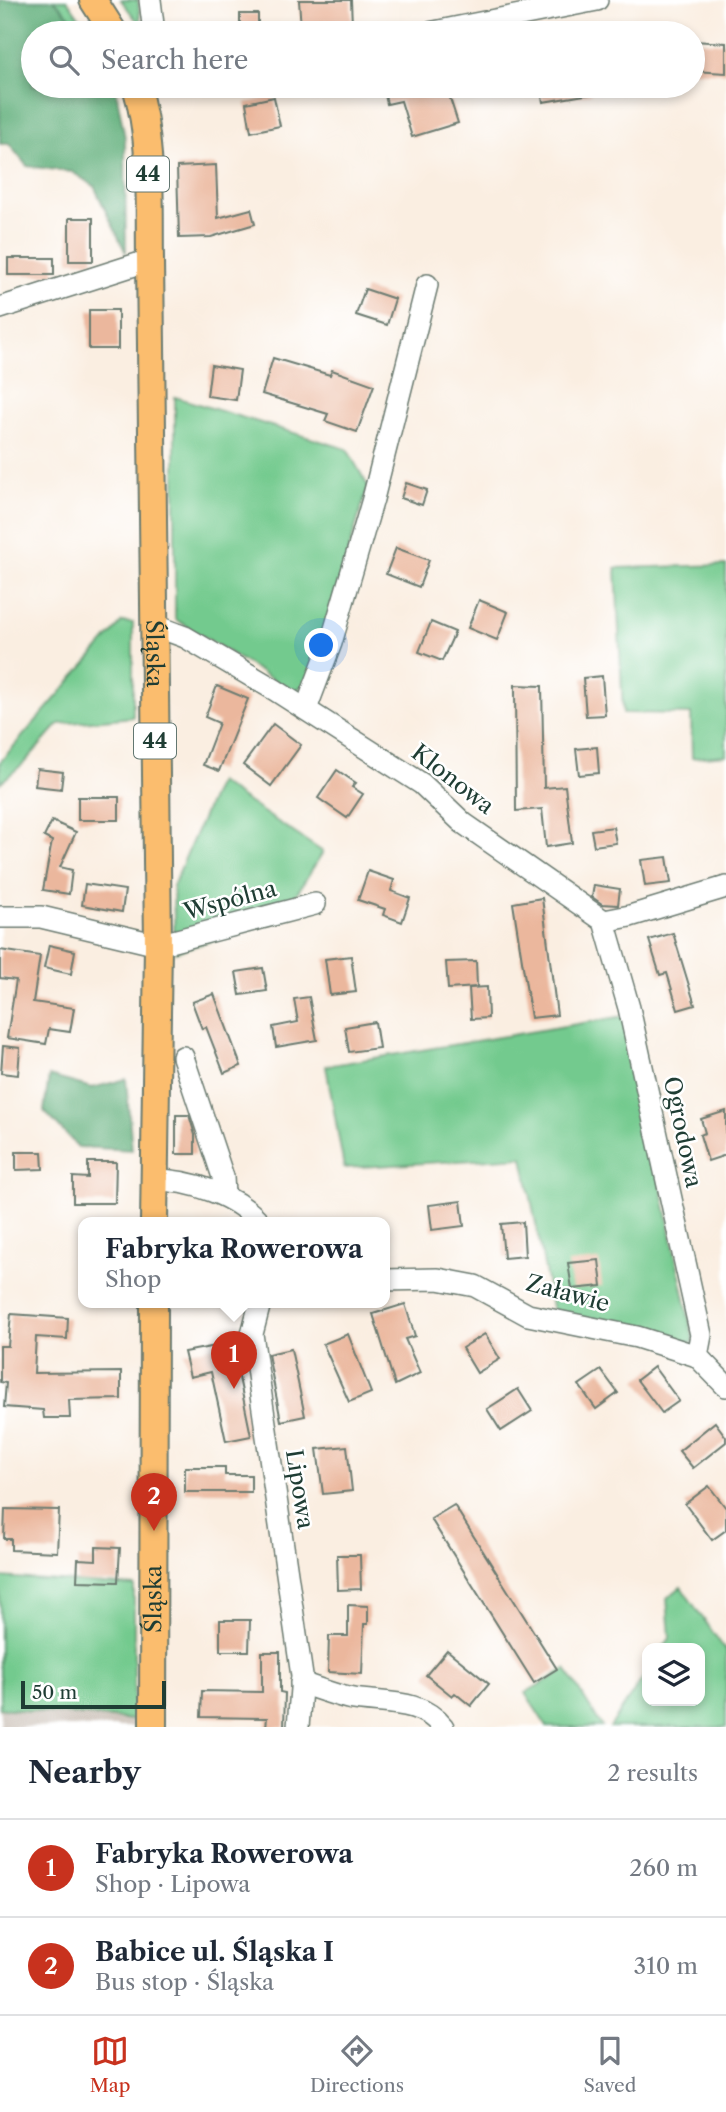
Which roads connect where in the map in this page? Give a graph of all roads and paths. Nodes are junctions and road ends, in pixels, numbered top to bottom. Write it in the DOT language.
graph roads {
  1 [pos="93,0"];
  2 [pos="150,0"];
  3 [pos="597,0"];
  4 [pos="106,21"];
  5 [pos="153,21"];
  6 [pos="490,21"];
  7 [pos="141,98"];
  8 [pos="150,260"];
  9 [pos="427,285"];
  10 [pos="0,308"];
  11 [pos="153,625"];
  12 [pos="306,709"];
  13 [pos="726,887"];
  14 [pos="315,904"];
  15 [pos="0,917"];
  16 [pos="604,921"];
  17 [pos="158,945"];
  18 [pos="183,1057"];
  19 [pos="155,1180"];
  20 [pos="224,1195"];
  21 [pos="155,1217"];
  22 [pos="255,1217"];
  23 [pos="390,1280"];
  24 [pos="154,1308"];
  25 [pos="259,1308"];
  26 [pos="697,1356"];
  27 [pos="726,1386"];
  28 [pos="301,1683"];
  29 [pos="153,1727"];
  30 [pos="298,1727"];
  31 [pos="443,1727"];
  1 -- 4 [label="main road"];
  2 -- 5 [label="street"];
  3 -- 6 [label="street"];
  7 -- 8 [label="main road, Śląska / 44"];
  8 -- 10 [label="street"];
  8 -- 11 [label="main road, Śląska / 44"];
  9 -- 12 [label="street"];
  11 -- 12 [label="street, Klonowa"];
  11 -- 17 [label="main road, Śląska / 44"];
  12 -- 16 [label="street, Klonowa"];
  13 -- 16 [label="street"];
  14 -- 17 [label="street, Wspólna"];
  15 -- 17 [label="street"];
  16 -- 26 [label="street, Ogrodowa"];
  17 -- 19 [label="main road, Śląska / 44"];
  18 -- 20 [label="street"];
  19 -- 20 [label="street"];
  19 -- 21 [label="main road, Śląska / 44"];
  20 -- 22 [label="street"];
  23 -- 26 [label="street, Załawie"];
  24 -- 29 [label="main road, Śląska"];
  25 -- 28 [label="street, Lipowa"];
  26 -- 27 [label="street, Załawie"];
  28 -- 30 [label="street, Lipowa"];
  28 -- 31 [label="street"];
}
